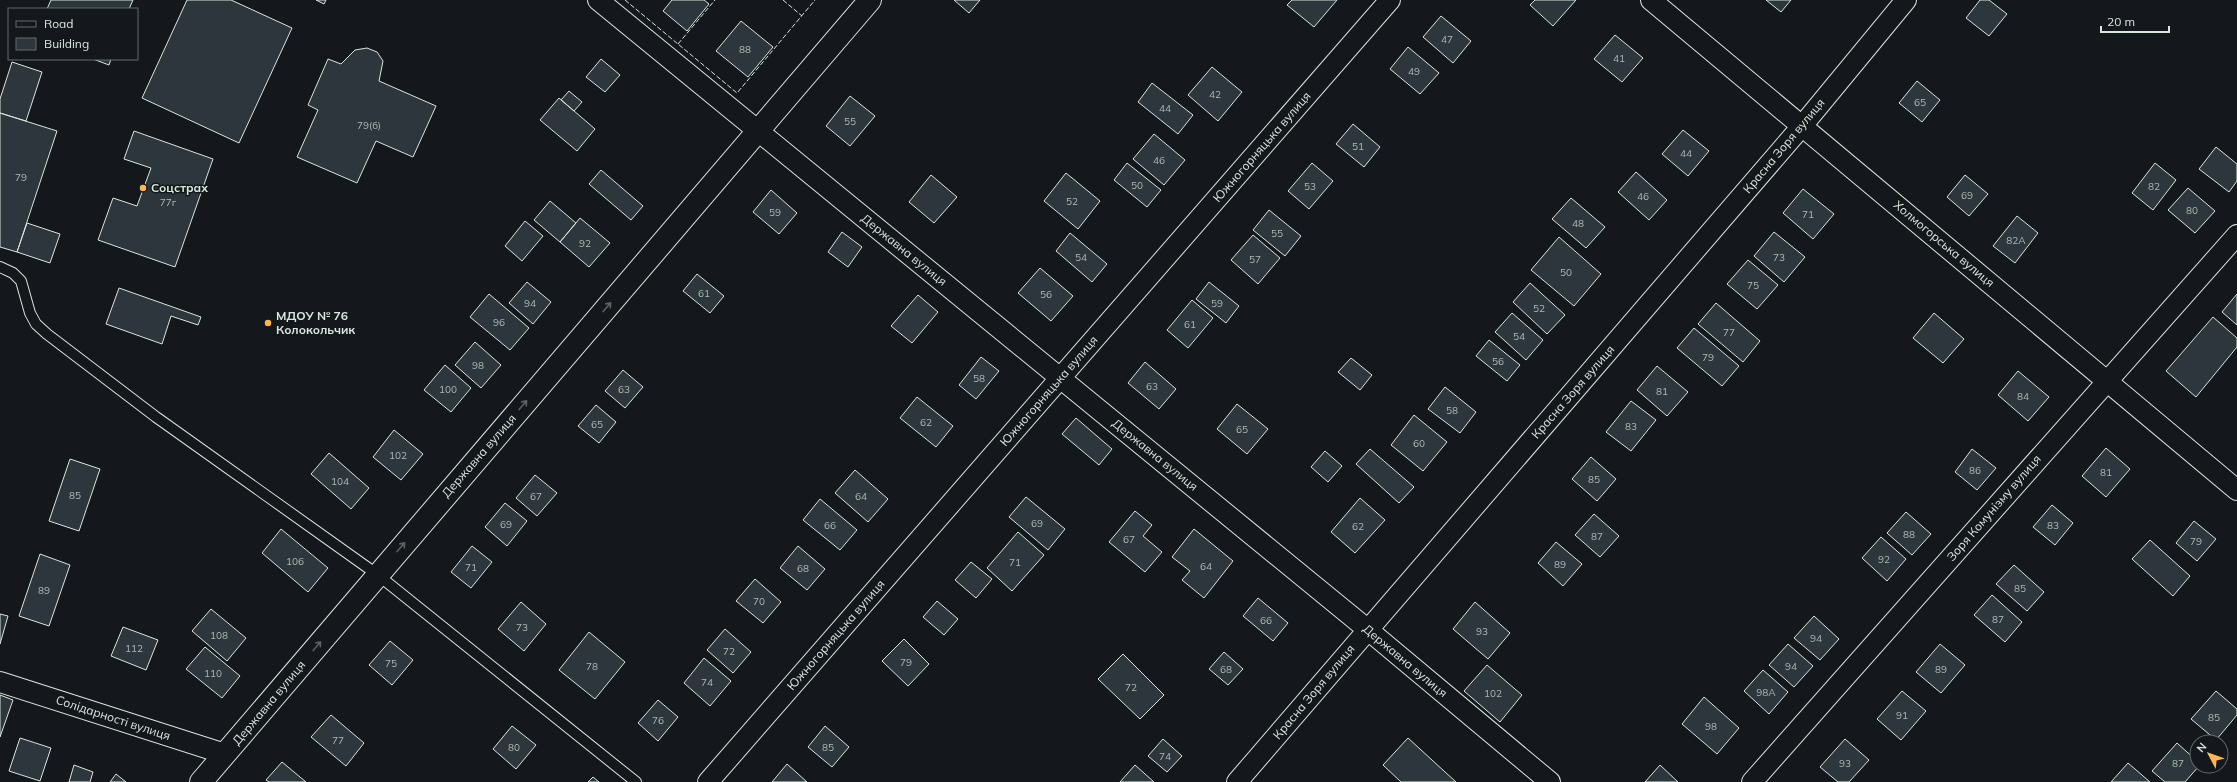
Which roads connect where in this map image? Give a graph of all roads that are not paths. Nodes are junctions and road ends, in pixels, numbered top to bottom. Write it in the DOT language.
graph roads {
  1 [pos="598,0"];
  2 [pos="870,0"];
  3 [pos="1390,0"];
  4 [pos="1651,0"];
  5 [pos="1906,0"];
  6 [pos="1802,126"];
  7 [pos="758,131"];
  8 [pos="2237,235"];
  9 [pos="0,267"];
  10 [pos="1061,378"];
  11 [pos="2107,380"];
  12 [pos="2237,490"];
  13 [pos="378,575"];
  14 [pos="1368,629"];
  15 [pos="0,682"];
  16 [pos="225,754"];
  17 [pos="201,782"];
  18 [pos="636,782"];
  19 [pos="708,782"];
  20 [pos="1238,782"];
  21 [pos="1550,782"];
  22 [pos="1752,782"];
  1 -- 7 [label="street, Державна вулиця"];
  2 -- 7 [label="main road, Державна вулиця"];
  3 -- 10 [label="street, Южногорняцька вулиця"];
  4 -- 6 [label="street, Холмогорська вулиця"];
  5 -- 6 [label="street, Красна Зоря вулиця"];
  6 -- 11 [label="street, Холмогорська вулиця"];
  6 -- 14 [label="street, Красна Зоря вулиця"];
  7 -- 10 [label="street, Державна вулиця"];
  13 -- 7 [label="main road, Державна вулиця, one-way"];
  8 -- 11 [label="street, Зоря Комунізму вулиця"];
  9 -- 13 [label="lane"];
  10 -- 14 [label="street, Державна вулиця"];
  10 -- 19 [label="street, Южногорняцька вулиця"];
  11 -- 12 [label="street, Холмогорська вулиця"];
  11 -- 22 [label="street, Зоря Комунізму вулиця"];
  16 -- 13 [label="main road, Державна вулиця, one-way"];
  13 -- 18 [label="lane"];
  14 -- 20 [label="street, Красна Зоря вулиця"];
  14 -- 21 [label="street, Державна вулиця"];
  15 -- 16 [label="street, Солідарності вулиця"];
  16 -- 17 [label="main road, Державна вулиця"];
}
